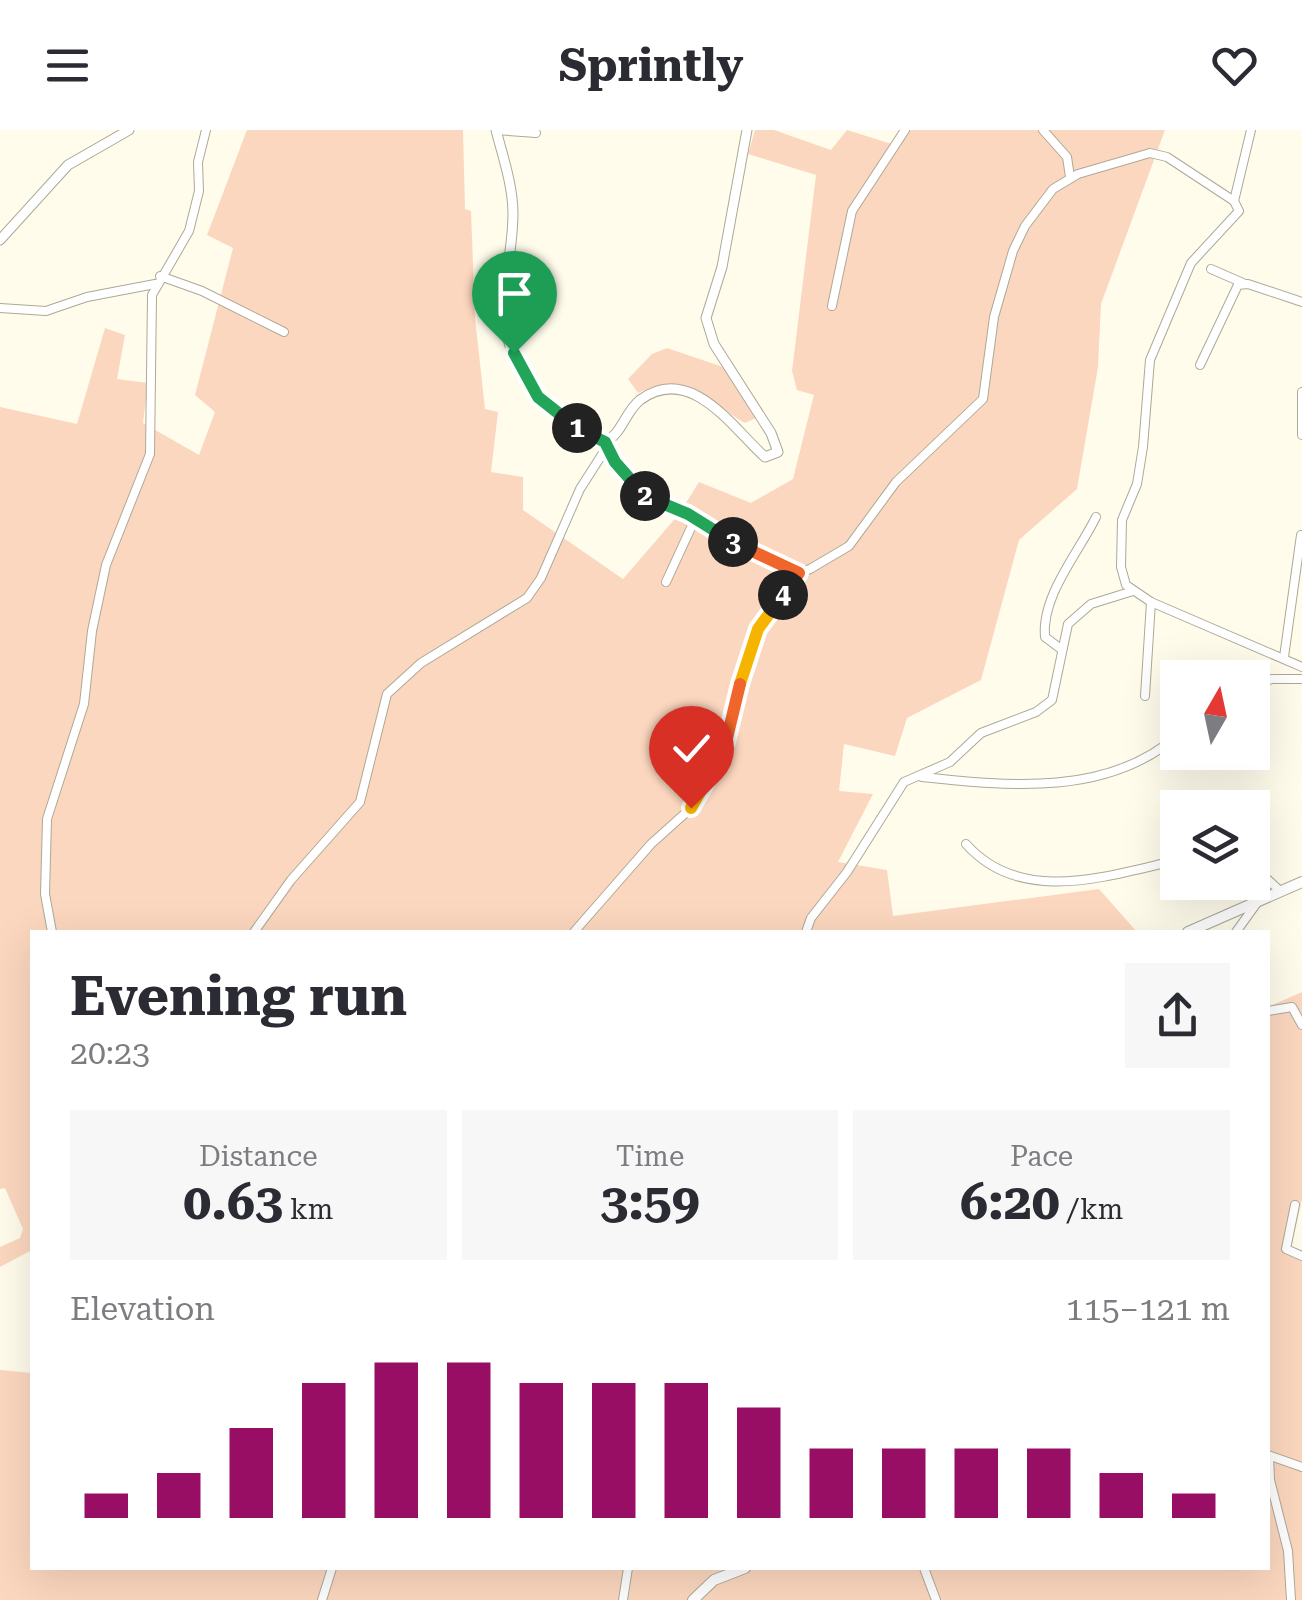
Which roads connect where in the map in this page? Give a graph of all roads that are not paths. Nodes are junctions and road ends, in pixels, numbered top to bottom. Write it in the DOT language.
graph roads {
  1 [pos="206,130"];
  2 [pos="496,130"];
  3 [pos="747,130"];
  4 [pos="904,130"];
  5 [pos="1043,130"];
  6 [pos="1251,130"];
  7 [pos="123,131"];
  8 [pos="536,132"];
  9 [pos="1070,177"];
  10 [pos="1234,201"];
  11 [pos="0,240"];
  12 [pos="1211,269"];
  13 [pos="158,280"];
  14 [pos="1243,284"];
  15 [pos="1302,302"];
  16 [pos="832,306"];
  17 [pos="0,308"];
  18 [pos="284,332"];
  19 [pos="1200,365"];
  20 [pos="1302,392"];
  21 [pos="1302,436"];
  22 [pos="606,446"];
  23 [pos="1096,517"];
  24 [pos="695,519"];
  25 [pos="1300,534"];
  26 [pos="799,573"];
  27 [pos="666,582"];
  28 [pos="1133,591"];
  29 [pos="1151,602"];
  30 [pos="1061,648"];
  31 [pos="1284,657"];
  32 [pos="1302,667"];
  33 [pos="1302,679"];
  34 [pos="1270,680"];
  35 [pos="1144,696"];
  36 [pos="1160,749"];
  37 [pos="918,776"];
  38 [pos="966,844"];
  39 [pos="1160,864"];
  40 [pos="1270,881"];
  41 [pos="1302,882"];
  42 [pos="1280,890"];
  43 [pos="1270,894"];
  44 [pos="1255,900"];
  45 [pos="1258,900"];
  46 [pos="52,930"];
  47 [pos="255,930"];
  48 [pos="576,930"];
  49 [pos="807,930"];
  50 [pos="1192,930"];
  51 [pos="1237,930"];
  52 [pos="1270,1010"];
  53 [pos="1302,1025"];
  54 [pos="1295,1205"];
  55 [pos="1302,1256"];
  56 [pos="1270,1456"];
  57 [pos="1302,1467"];
  58 [pos="1270,1480"];
  59 [pos="331,1570"];
  60 [pos="628,1570"];
  61 [pos="740,1570"];
  62 [pos="925,1570"];
  63 [pos="322,1600"];
  64 [pos="623,1600"];
  65 [pos="694,1600"];
  66 [pos="936,1600"];
  67 [pos="1291,1600"];
  1 -- 13 [label="street"];
  2 -- 8 [label="street"];
  2 -- 22 [label="street"];
  3 -- 22 [label="street"];
  4 -- 16 [label="street"];
  5 -- 9 [label="street"];
  6 -- 10 [label="street"];
  7 -- 11 [label="street"];
  9 -- 10 [label="street"];
  9 -- 26 [label="street"];
  10 -- 28 [label="street"];
  12 -- 14 [label="street"];
  13 -- 17 [label="street"];
  13 -- 18 [label="street"];
  13 -- 46 [label="street"];
  14 -- 15 [label="street"];
  14 -- 19 [label="street"];
  20 -- 21 [label="street"];
  22 -- 24 [label="street"];
  22 -- 47 [label="street"];
  23 -- 30 [label="street"];
  24 -- 26 [label="street"];
  24 -- 27 [label="street"];
  25 -- 31 [label="street"];
  26 -- 48 [label="street"];
  28 -- 29 [label="street"];
  28 -- 30 [label="street"];
  29 -- 31 [label="street"];
  29 -- 35 [label="street"];
  30 -- 37 [label="street"];
  31 -- 32 [label="street"];
  33 -- 34 [label="street"];
  36 -- 37 [label="street"];
  37 -- 49 [label="street"];
  38 -- 39 [label="street"];
  40 -- 42 [label="street"];
  41 -- 42 [label="main road"];
  42 -- 43 [label="main road"];
  44 -- 50 [label="main road"];
  45 -- 51 [label="street"];
  52 -- 53 [label="street"];
  54 -- 55 [label="street"];
  56 -- 57 [label="street"];
  58 -- 67 [label="street"];
  59 -- 63 [label="street"];
  60 -- 64 [label="street"];
  61 -- 65 [label="main road"];
  62 -- 66 [label="street"];
}
